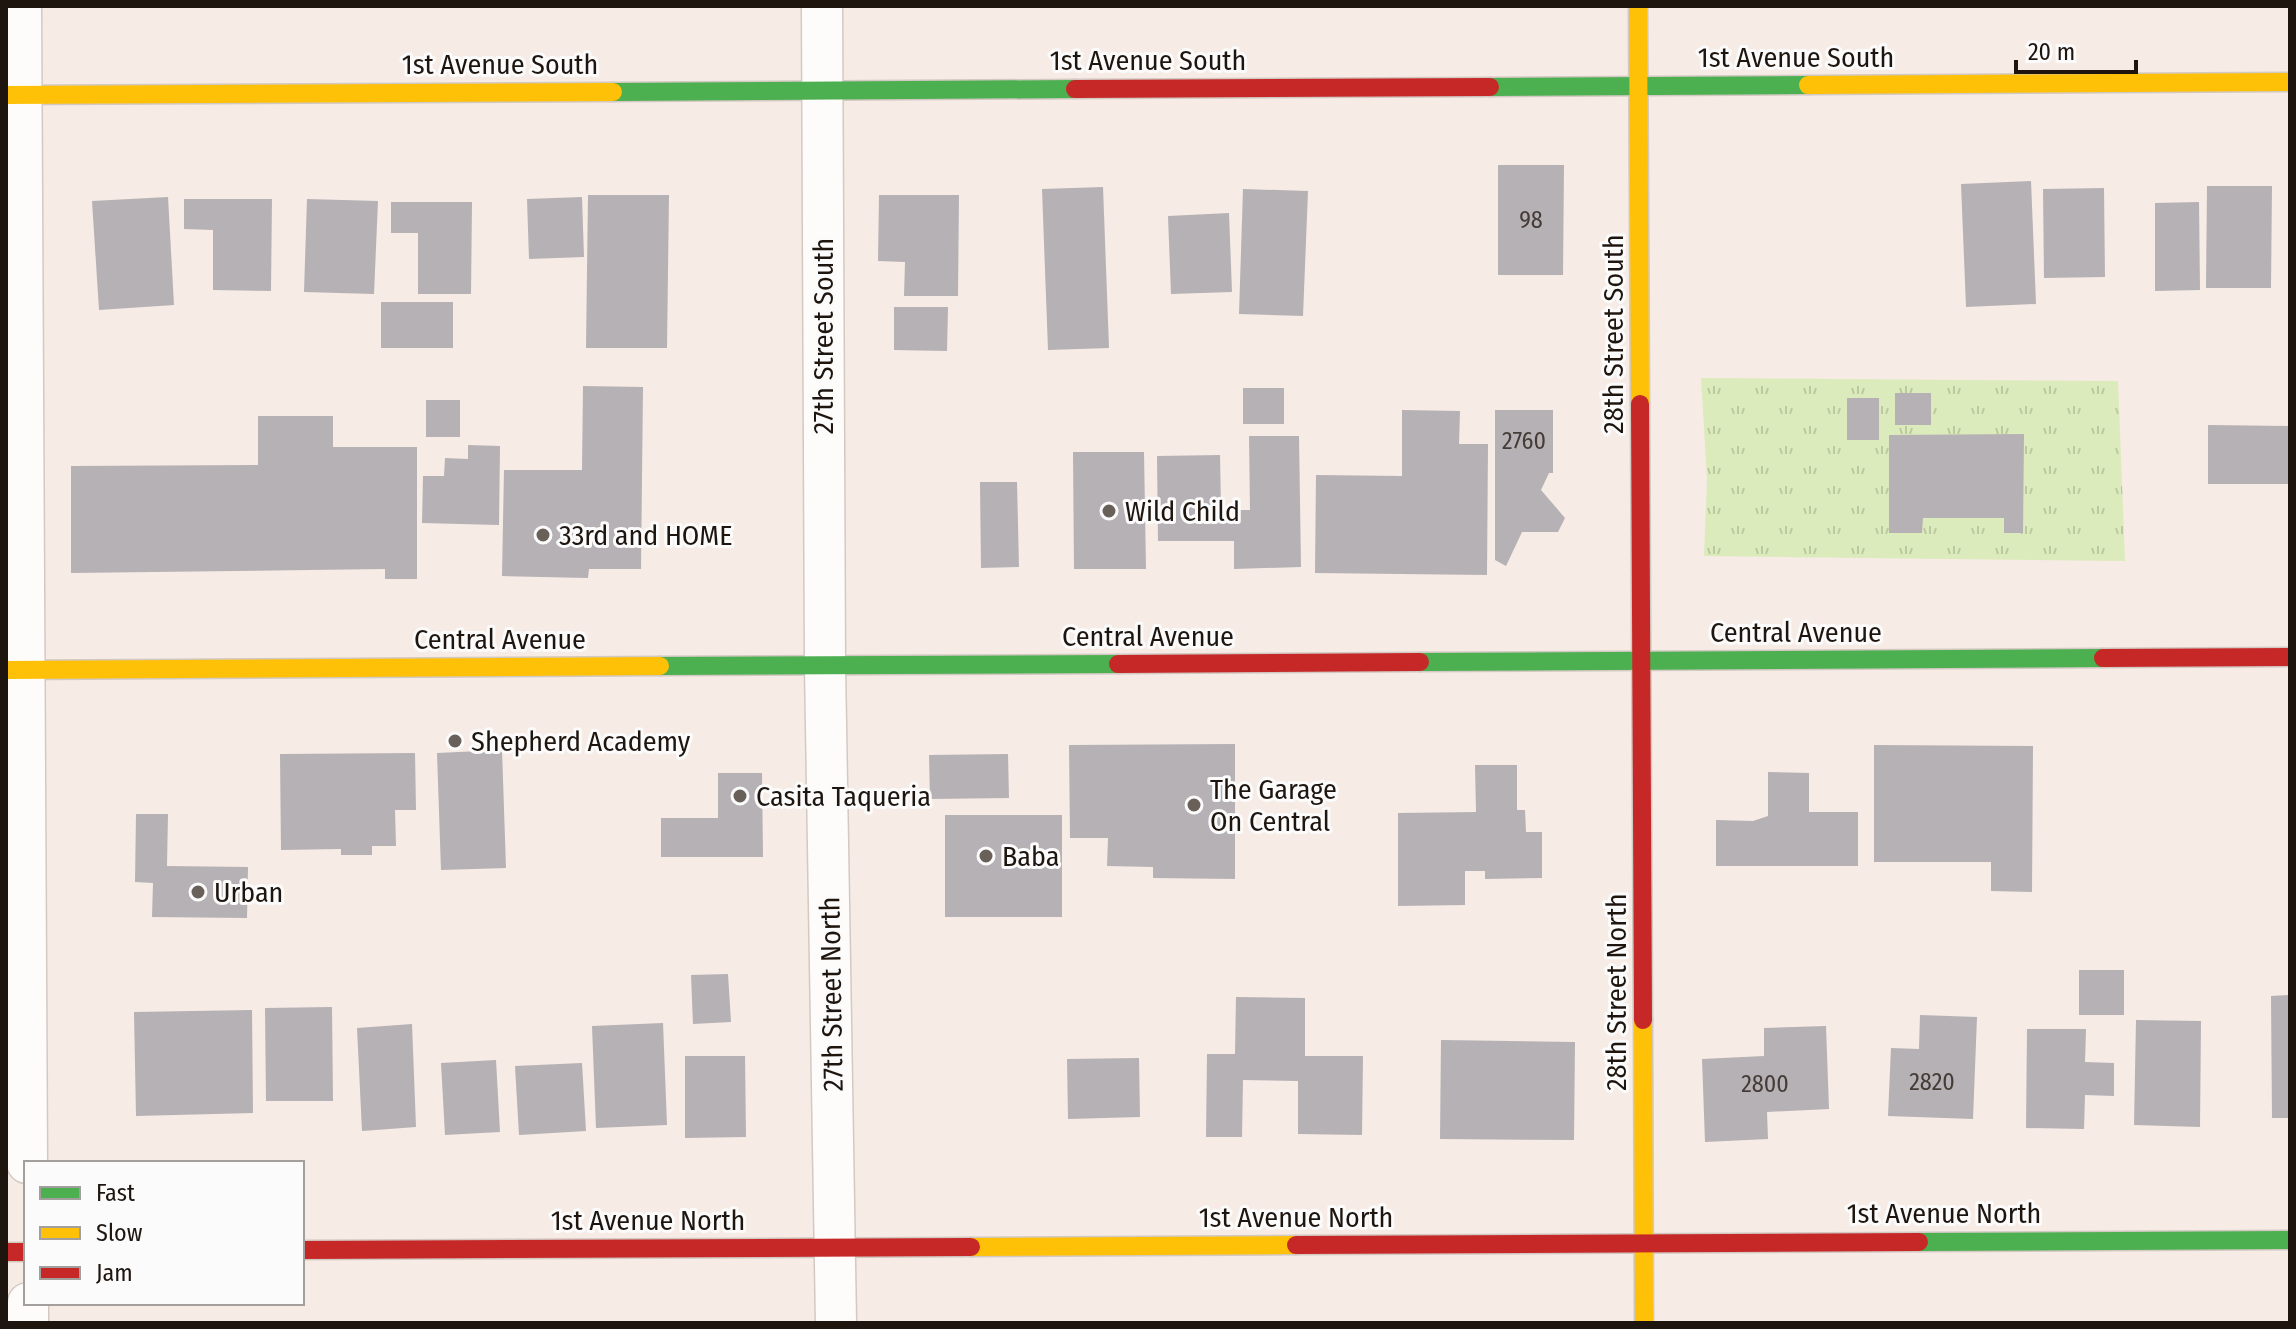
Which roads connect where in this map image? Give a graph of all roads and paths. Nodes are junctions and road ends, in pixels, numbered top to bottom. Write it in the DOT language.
graph roads {
  1 [pos="21,6"];
  2 [pos="822,6"];
  3 [pos="1638,6"];
  4 [pos="2290,82"];
  5 [pos="1640,85"];
  6 [pos="821,90"];
  7 [pos="14,95"];
  8 [pos="2290,657"];
  9 [pos="1642,661"];
  10 [pos="825,665"];
  11 [pos="15,670"];
  12 [pos="27,1161"];
  13 [pos="2290,1240"];
  14 [pos="1644,1243"];
  15 [pos="836,1247"];
  16 [pos="304,1250"];
  17 [pos="836,1323"];
  18 [pos="1644,1323"];
  1 -- 7 [label="street"];
  2 -- 6 [label="street, 27th Street South"];
  3 -- 5 [label="main road, 28th Street South"];
  4 -- 5 [label="main road, 1st Avenue South"];
  5 -- 6 [label="main road, 1st Avenue South"];
  5 -- 9 [label="main road, 28th Street South"];
  6 -- 7 [label="main road, 1st Avenue South"];
  6 -- 10 [label="street, 27th Street South"];
  7 -- 11 [label="street"];
  8 -- 9 [label="main road, Central Avenue"];
  9 -- 10 [label="main road, Central Avenue"];
  9 -- 14 [label="main road, 28th Street North"];
  10 -- 11 [label="main road, Central Avenue"];
  10 -- 15 [label="street, 27th Street North"];
  11 -- 12 [label="street"];
  13 -- 14 [label="main road, 1st Avenue North"];
  14 -- 15 [label="main road, 1st Avenue North"];
  14 -- 18 [label="main road, 28th Street North"];
  15 -- 16 [label="main road, 1st Avenue North"];
  15 -- 17 [label="street, 27th Street North"];
}
